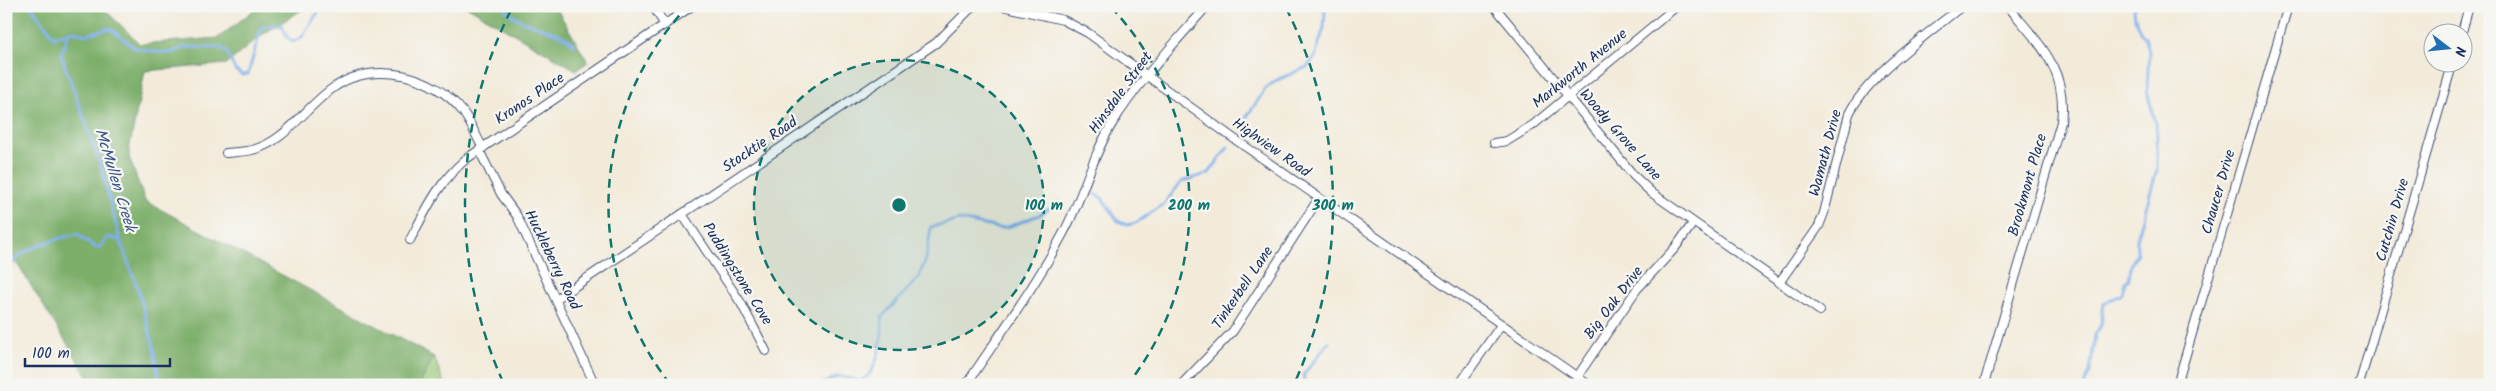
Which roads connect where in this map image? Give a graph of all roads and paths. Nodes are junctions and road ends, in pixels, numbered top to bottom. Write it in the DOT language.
graph roads {
  1 [pos="653,6"];
  2 [pos="692,6"];
  3 [pos="973,6"];
  4 [pos="1002,6"];
  5 [pos="1207,6"];
  6 [pos="1494,6"];
  7 [pos="1677,6"];
  8 [pos="1962,6"];
  9 [pos="2008,6"];
  10 [pos="2288,6"];
  11 [pos="2469,6"];
  12 [pos="2465,22"];
  13 [pos="665,24"];
  14 [pos="2450,72"];
  15 [pos="1148,76"];
  16 [pos="1568,97"];
  17 [pos="1494,143"];
  18 [pos="481,149"];
  19 [pos="226,153"];
  20 [pos="1319,198"];
  21 [pos="682,214"];
  22 [pos="1693,223"];
  23 [pos="410,240"];
  24 [pos="1779,283"];
  25 [pos="556,299"];
  26 [pos="1820,310"];
  27 [pos="1501,325"];
  28 [pos="766,351"];
  29 [pos="1577,377"];
  30 [pos="1984,384"];
  31 [pos="595,385"];
  32 [pos="966,385"];
  33 [pos="1180,385"];
  34 [pos="1460,385"];
  35 [pos="1588,385"];
  36 [pos="2177,385"];
  37 [pos="2359,385"];
  1 -- 13 [label="street"];
  2 -- 13 [label="street, Kronos Place"];
  3 -- 21 [label="street, Stocktie Road"];
  4 -- 15 [label="street, Highview Road"];
  5 -- 15 [label="street, Hinsdale Street"];
  6 -- 16 [label="street, Woody Grove Lane"];
  7 -- 16 [label="street, Markworth Avenue"];
  8 -- 24 [label="street, Wamath Drive"];
  9 -- 30 [label="street, Brookmont Place"];
  10 -- 36 [label="street, Chaucer Drive"];
  11 -- 12 [label="street"];
  13 -- 18 [label="street, Kronos Place"];
  14 -- 37 [label="street, Cutchin Drive"];
  15 -- 20 [label="street, Highview Road"];
  15 -- 32 [label="street, Hinsdale Street"];
  16 -- 17 [label="street, Markworth Avenue"];
  16 -- 22 [label="street, Woody Grove Lane"];
  18 -- 19 [label="street, Huckleberry Road"];
  18 -- 23 [label="street, Kronos Place"];
  18 -- 25 [label="street, Huckleberry Road"];
  20 -- 27 [label="street, Highview Road"];
  20 -- 33 [label="street, Tinkerbell Lane"];
  21 -- 25 [label="street, Stocktie Road"];
  21 -- 28 [label="street, Puddingstone Cove"];
  22 -- 24 [label="street, Woody Grove Lane"];
  22 -- 29 [label="street, Big Oak Drive"];
  24 -- 26 [label="street, Woody Grove Lane"];
  25 -- 31 [label="street, Huckleberry Road"];
  27 -- 29 [label="street, Highview Road"];
  27 -- 34 [label="street"];
  29 -- 35 [label="street, Highview Road"];
}
